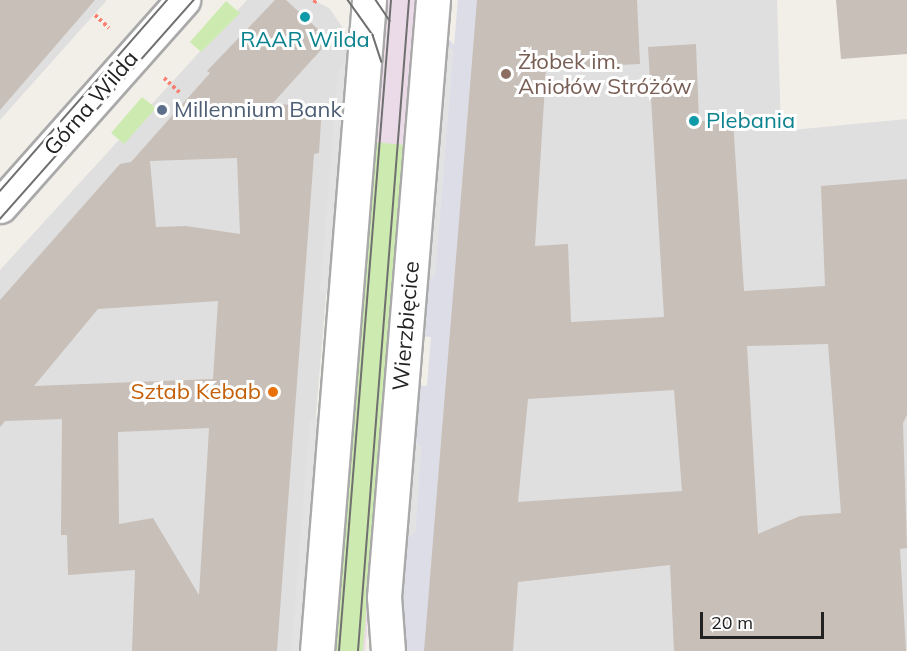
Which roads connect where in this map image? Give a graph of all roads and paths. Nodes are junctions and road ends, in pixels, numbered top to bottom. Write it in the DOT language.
graph roads {
  1 [pos="183,0"];
  2 [pos="369,0"];
  3 [pos="433,0"];
  4 [pos="95,15"];
  5 [pos="112,31"];
  6 [pos="158,72"];
  7 [pos="179,92"];
  8 [pos="0,206"];
  9 [pos="317,651"];
  10 [pos="388,651"];
  1 -- 8 [label="street, Górna Wilda"];
  2 -- 9 [label="street"];
  3 -- 10 [label="street, Wierzbięcice"];
  4 -- 5 [label="path"];
  6 -- 7 [label="path"];
}
